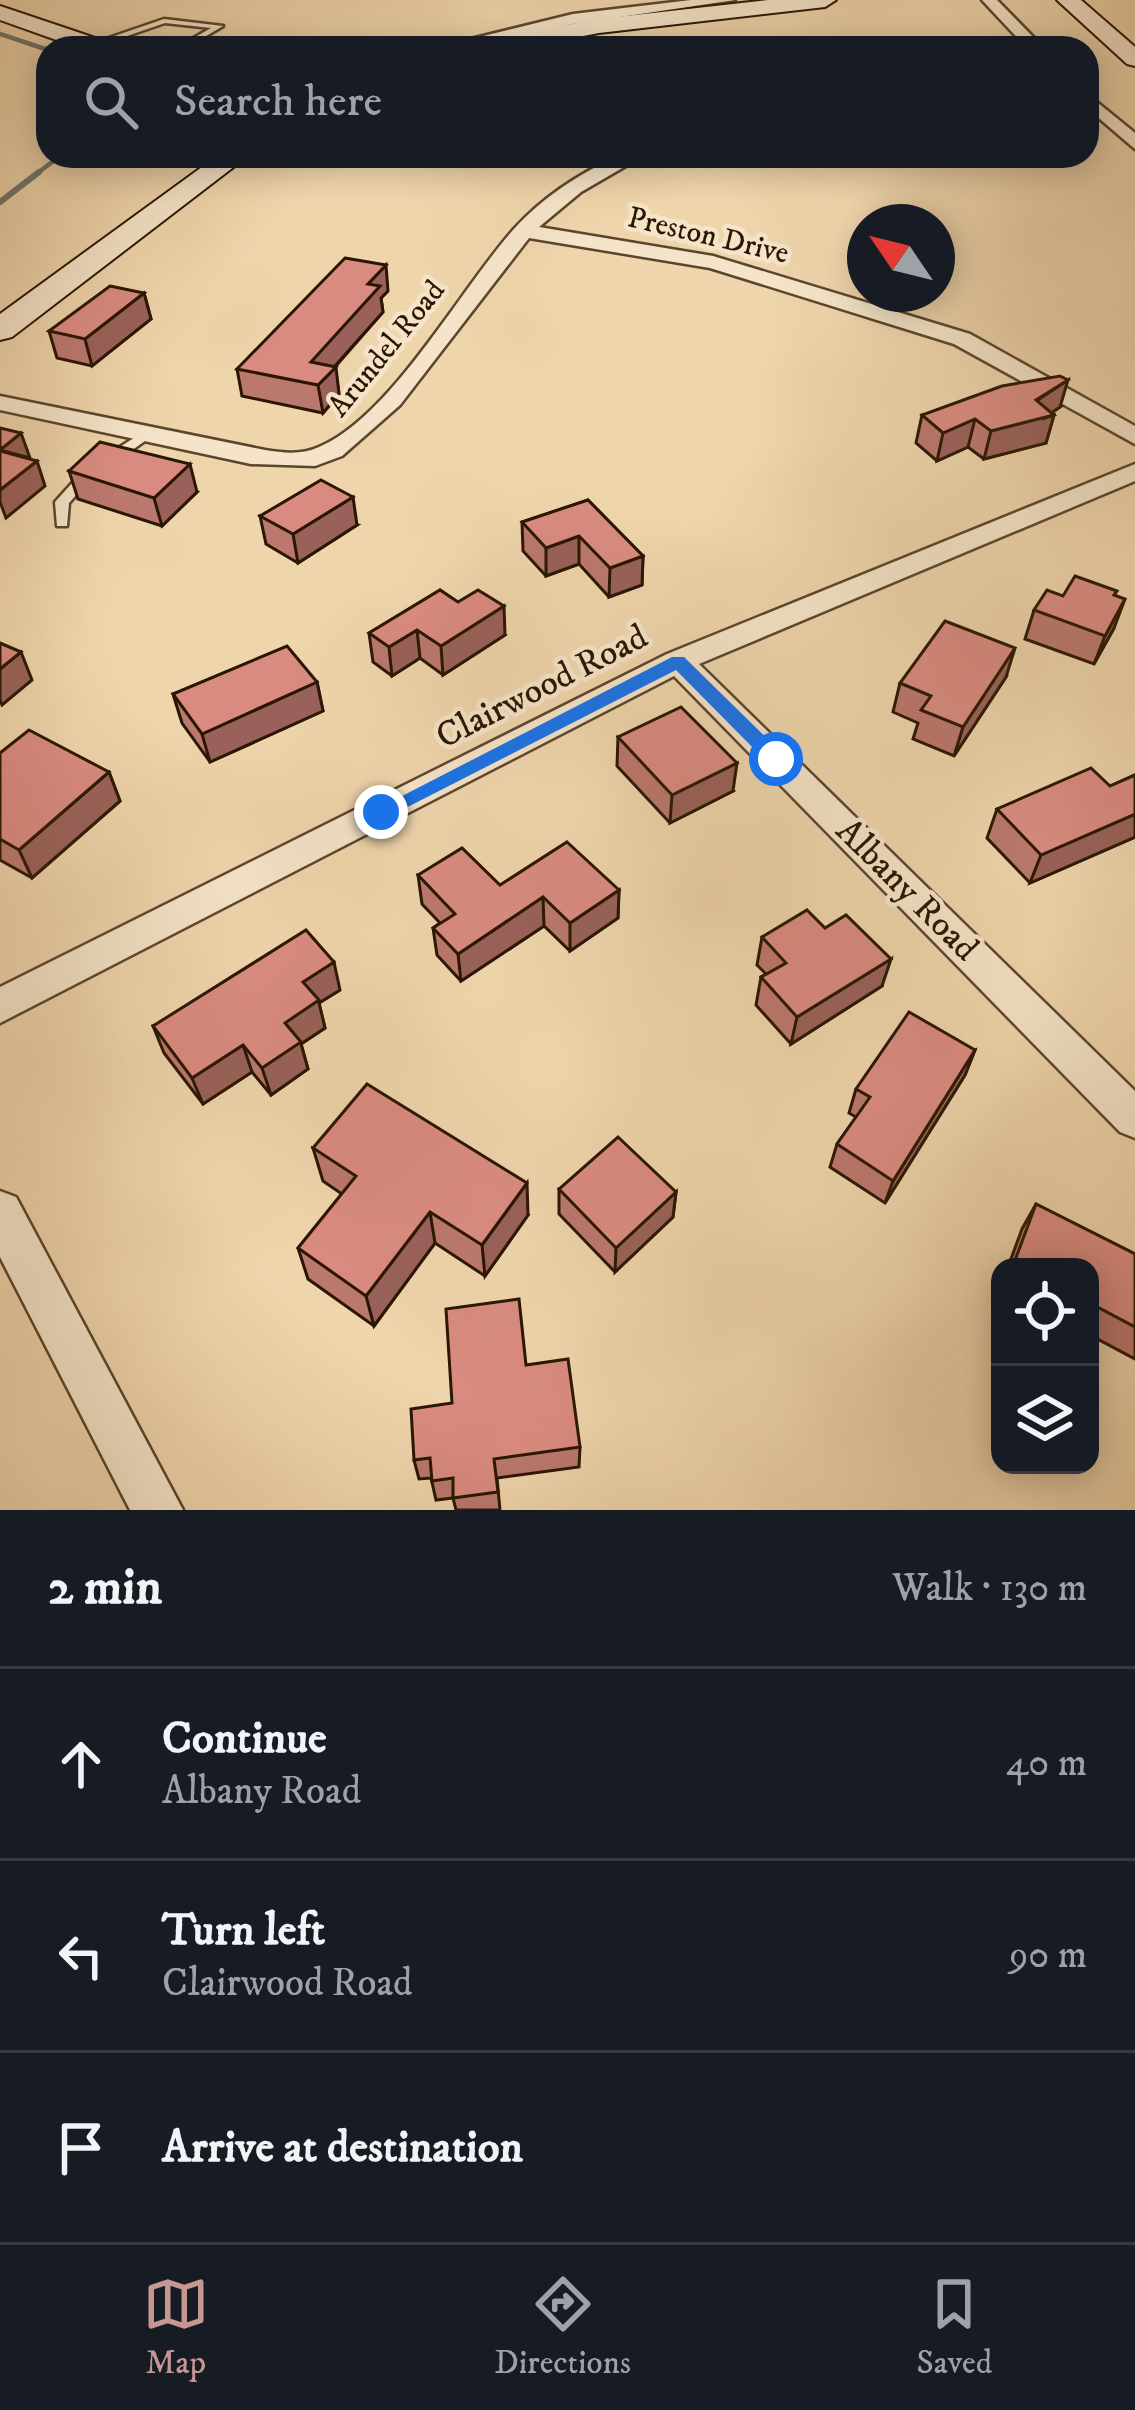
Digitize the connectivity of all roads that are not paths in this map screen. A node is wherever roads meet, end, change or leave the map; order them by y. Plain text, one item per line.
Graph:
1 (728, 0) edge
2 (825, 0) edge
3 (989, 0) edge
4 (1068, 0) edge
5 (1099, 0) edge
6 (790, 2) edge
7 (0, 13) edge
8 (1135, 32) edge
9 (68, 36) edge
10 (124, 36) edge
11 (201, 36) edge
12 (493, 36) edge
13 (546, 36) edge
14 (1024, 36) edge
15 (1135, 59) edge
16 (1099, 110) edge
17 (1135, 143) edge
18 (218, 168) edge
19 (611, 168) edge
20 (523, 231) junction
21 (0, 330) edge
22 (0, 403) edge
23 (148, 434) junction
24 (1135, 436) edge
25 (1135, 472) edge
26 (62, 523) dead end
27 (678, 662) junction
28 (0, 1006) edge
29 (1135, 1119) edge
30 (0, 1212) edge
31 (157, 1510) edge

1 - 12 street
2 - 6 main road
3 - 14 street
4 - 15 main road
5 - 8 main road
6 - 13 main road
7 - 9 main road
10 - 11 lane
16 - 17 street
18 - 21 main road
19 - 20 street, Arundel Road
20 - 23 street, Arundel Road
20 - 24 street, Preston Drive
22 - 23 street, Arundel Road
23 - 26 lane
25 - 27 street, Clairwood Road
27 - 28 street, Clairwood Road
27 - 29 street, Albany Road
30 - 31 street

